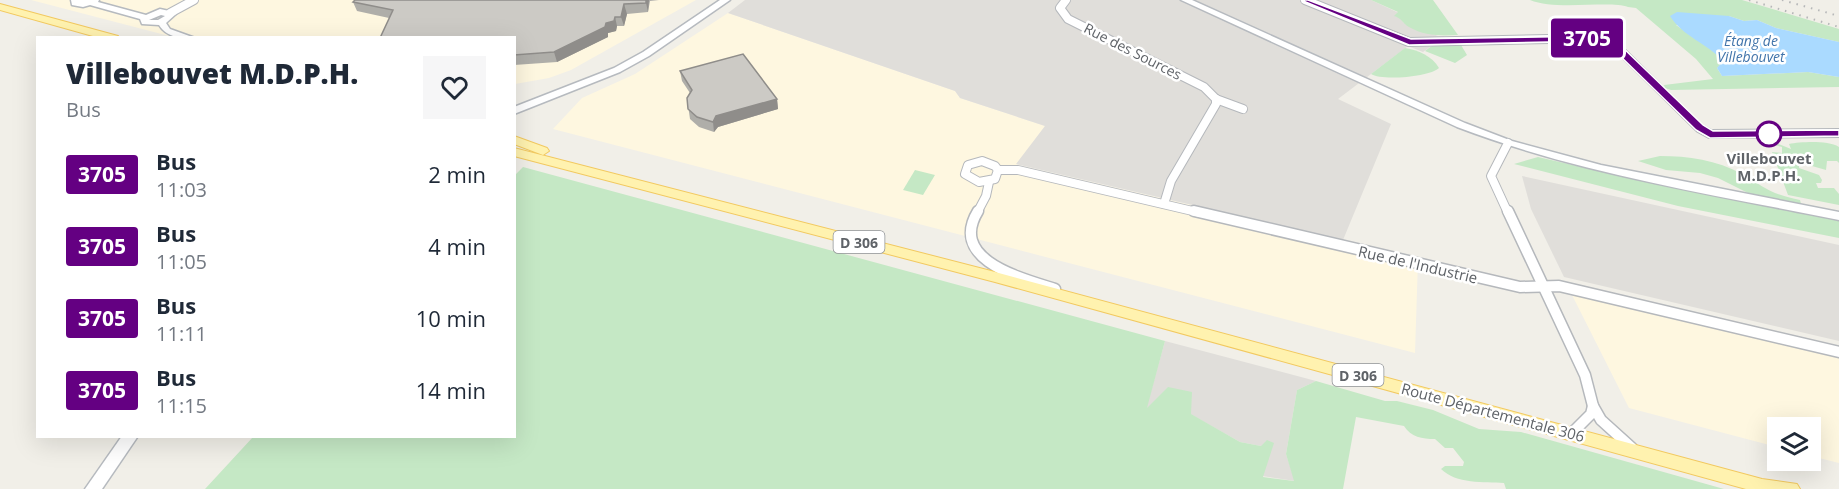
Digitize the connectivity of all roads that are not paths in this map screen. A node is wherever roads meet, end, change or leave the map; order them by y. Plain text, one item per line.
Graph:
1 (75, 0) edge
2 (103, 0) edge
3 (187, 0) edge
4 (194, 0) edge
5 (716, 0) edge
6 (726, 0) edge
7 (1066, 0) edge
8 (1185, 0) edge
9 (1305, 0) edge
10 (93, 1) edge
11 (0, 7) edge
12 (0, 12) edge
13 (701, 13) junction
14 (163, 15) junction
15 (86, 36) edge
16 (107, 36) edge
17 (184, 36) edge
18 (1216, 99) junction
19 (516, 101) edge
20 (1243, 109) dead end
21 (516, 110) edge
22 (1839, 133) edge
23 (516, 140) edge
24 (1508, 143) junction
25 (516, 153) edge
26 (998, 170) junction
27 (627, 181) junction
28 (989, 182) junction
29 (1164, 204) junction
30 (1839, 216) edge
31 (1542, 287) junction
32 (1091, 303) junction
33 (1839, 352) edge
34 (1593, 406) junction
35 (1572, 433) junction
36 (130, 438) edge
37 (1636, 452) junction
38 (1768, 487) edge
39 (93, 489) edge
40 (1791, 489) edge

1 - 10 street
2 - 14 street
3 - 14 street
4 - 14 street
5 - 13 street
6 - 13 street
7 - 18 street, Rue des Sources
8 - 24 street
9 - 22 street
10 - 14 street
11 - 16 main road
12 - 15 main road
13 - 19 street
13 - 21 street
14 - 17 street
18 - 20 street
18 - 29 street
23 - 27 main road, D 306
24 - 30 street
24 - 31 street
25 - 27 main road, D 306
26 - 28 street
26 - 28 street
26 - 29 street, Rue de l'Industrie
27 - 32 main road, D 306
28 - 32 street
29 - 31 street, Rue de l'Industrie
31 - 33 street, Rue de l'Industrie
31 - 34 street
32 - 35 main road, Route Départementale 306 / D 306
34 - 35 street
34 - 37 street
35 - 37 main road, Route Départementale 306 / D 306
36 - 39 street
37 - 38 main road, Route Départementale 306 / D 306
38 - 40 main road, D 306

